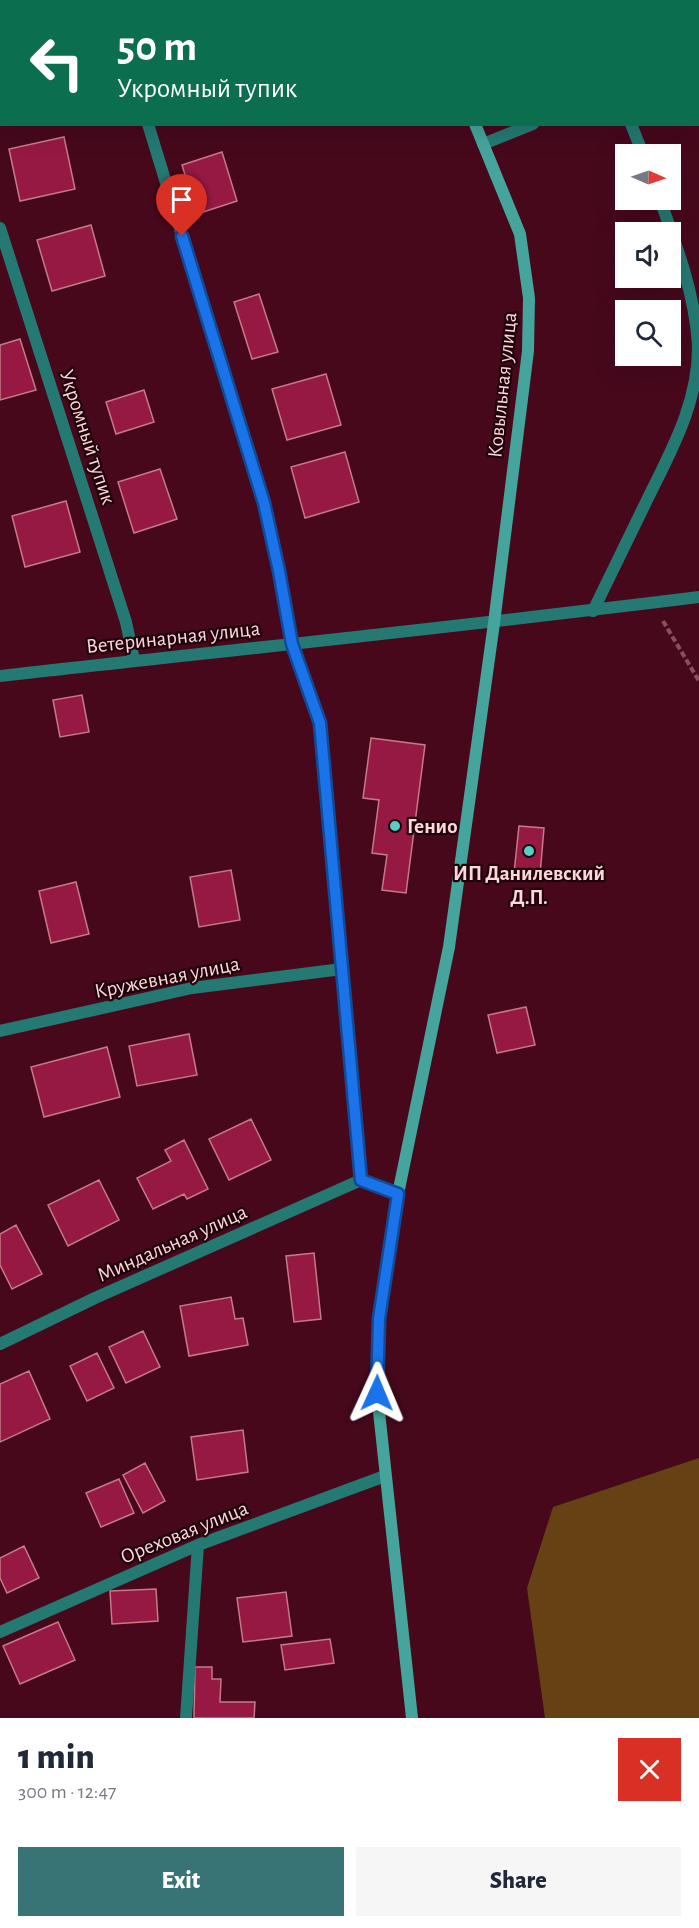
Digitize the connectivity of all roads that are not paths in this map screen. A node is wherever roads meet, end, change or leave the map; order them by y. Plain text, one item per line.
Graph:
1 (149, 126) edge
2 (476, 126) edge
3 (528, 126) edge
4 (632, 126) edge
5 (483, 144) junction
6 (639, 144) edge
7 (664, 210) edge
8 (0, 228) edge
9 (699, 597) edge
10 (593, 610) junction
11 (494, 623) junction
12 (292, 644) junction
13 (134, 660) junction
14 (0, 676) edge
15 (342, 969) junction
16 (0, 1031) edge
17 (361, 1180) junction
18 (398, 1194) junction
19 (0, 1344) edge
20 (385, 1476) junction
21 (198, 1545) junction
22 (0, 1632) edge
23 (186, 1718) edge
24 (412, 1718) edge

1 - 12 street
2 - 5 street, Ковыльная улица
3 - 5 street
4 - 6 street
5 - 11 street, Ковыльная улица
7 - 10 street
8 - 13 street, Укромный тупик
9 - 10 street, Ветеринарная улица
10 - 11 street, Ветеринарная улица
11 - 12 street, Ветеринарная улица
11 - 18 street, Ковыльная улица
12 - 13 street, Ветеринарная улица
12 - 15 street
13 - 14 street, Ветеринарная улица
15 - 16 street, Кружевная улица
15 - 17 street
17 - 18 street
17 - 19 street, Миндальная улица
18 - 20 street, Ковыльная улица
20 - 21 street, Ореховая улица
20 - 24 street, Ковыльная улица
21 - 22 street, Ореховая улица
21 - 23 street

